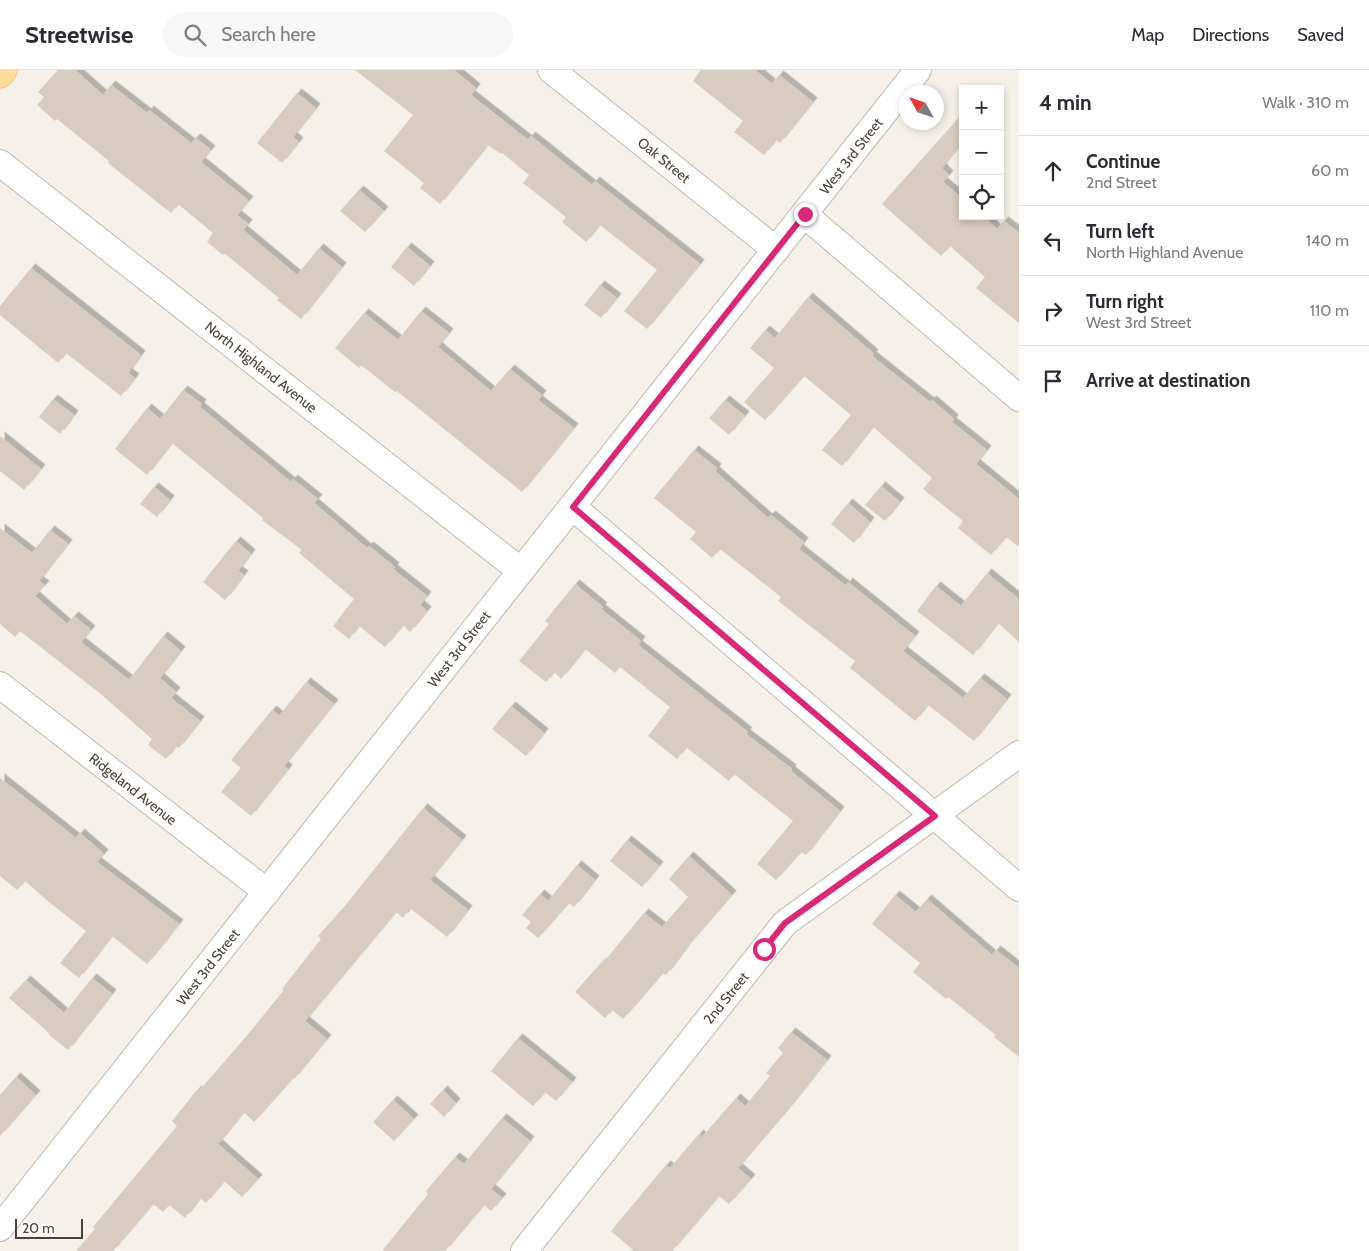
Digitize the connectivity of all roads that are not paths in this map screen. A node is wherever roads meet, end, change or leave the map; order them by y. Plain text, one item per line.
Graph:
1 (3, 70) edge
2 (551, 70) edge
3 (918, 70) edge
4 (0, 74) edge
5 (0, 163) edge
6 (805, 214) junction
7 (776, 250) junction
8 (1019, 398) edge
9 (573, 507) junction
10 (521, 572) junction
11 (0, 686) edge
12 (1019, 754) edge
13 (935, 816) junction
14 (1019, 888) edge
15 (267, 892) junction
16 (3, 1219) edge
17 (524, 1251) edge

1 - 4 main road
2 - 7 street, Oak Street
3 - 6 street, West 3rd Street
5 - 10 street, North Highland Avenue
6 - 7 street, West 3rd Street
6 - 8 street
7 - 9 street, West 3rd Street
9 - 10 street, West 3rd Street
9 - 13 street
10 - 15 street, West 3rd Street
11 - 15 street, Ridgeland Avenue
12 - 13 street, 2nd Street
13 - 14 street
13 - 17 street, 2nd Street
15 - 16 street, West 3rd Street

